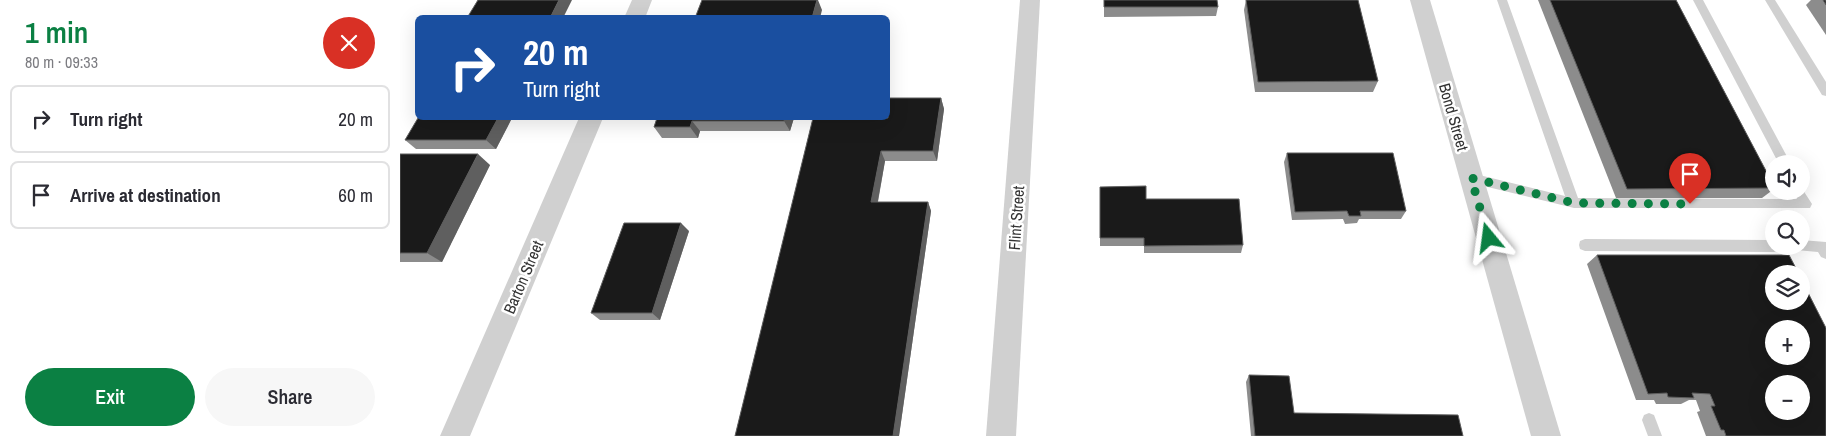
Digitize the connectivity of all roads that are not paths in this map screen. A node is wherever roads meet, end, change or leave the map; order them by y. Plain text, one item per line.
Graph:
1 (642, 0) edge
2 (1030, 0) edge
3 (1420, 0) edge
4 (1502, 0) edge
5 (1698, 0) edge
6 (1770, 0) edge
7 (635, 15) edge
8 (1826, 92) edge
9 (590, 120) edge
10 (1780, 155) edge
11 (1471, 178) junction
12 (1804, 200) edge
13 (1574, 203) junction
14 (1586, 245) dead end
15 (1765, 246) edge
16 (1810, 246) edge
17 (1826, 254) edge
18 (1649, 420) dead end
19 (455, 436) edge
20 (1001, 436) edge
21 (1546, 436) edge
22 (1655, 436) edge

1 - 7 street
2 - 20 street, Flint Street
3 - 11 street, Bond Street
4 - 13 lane
5 - 10 lane
6 - 8 lane
9 - 19 street, Barton Street
11 - 13 lane
11 - 21 street, Bond Street
12 - 13 lane
14 - 15 lane
16 - 17 lane
18 - 22 lane

